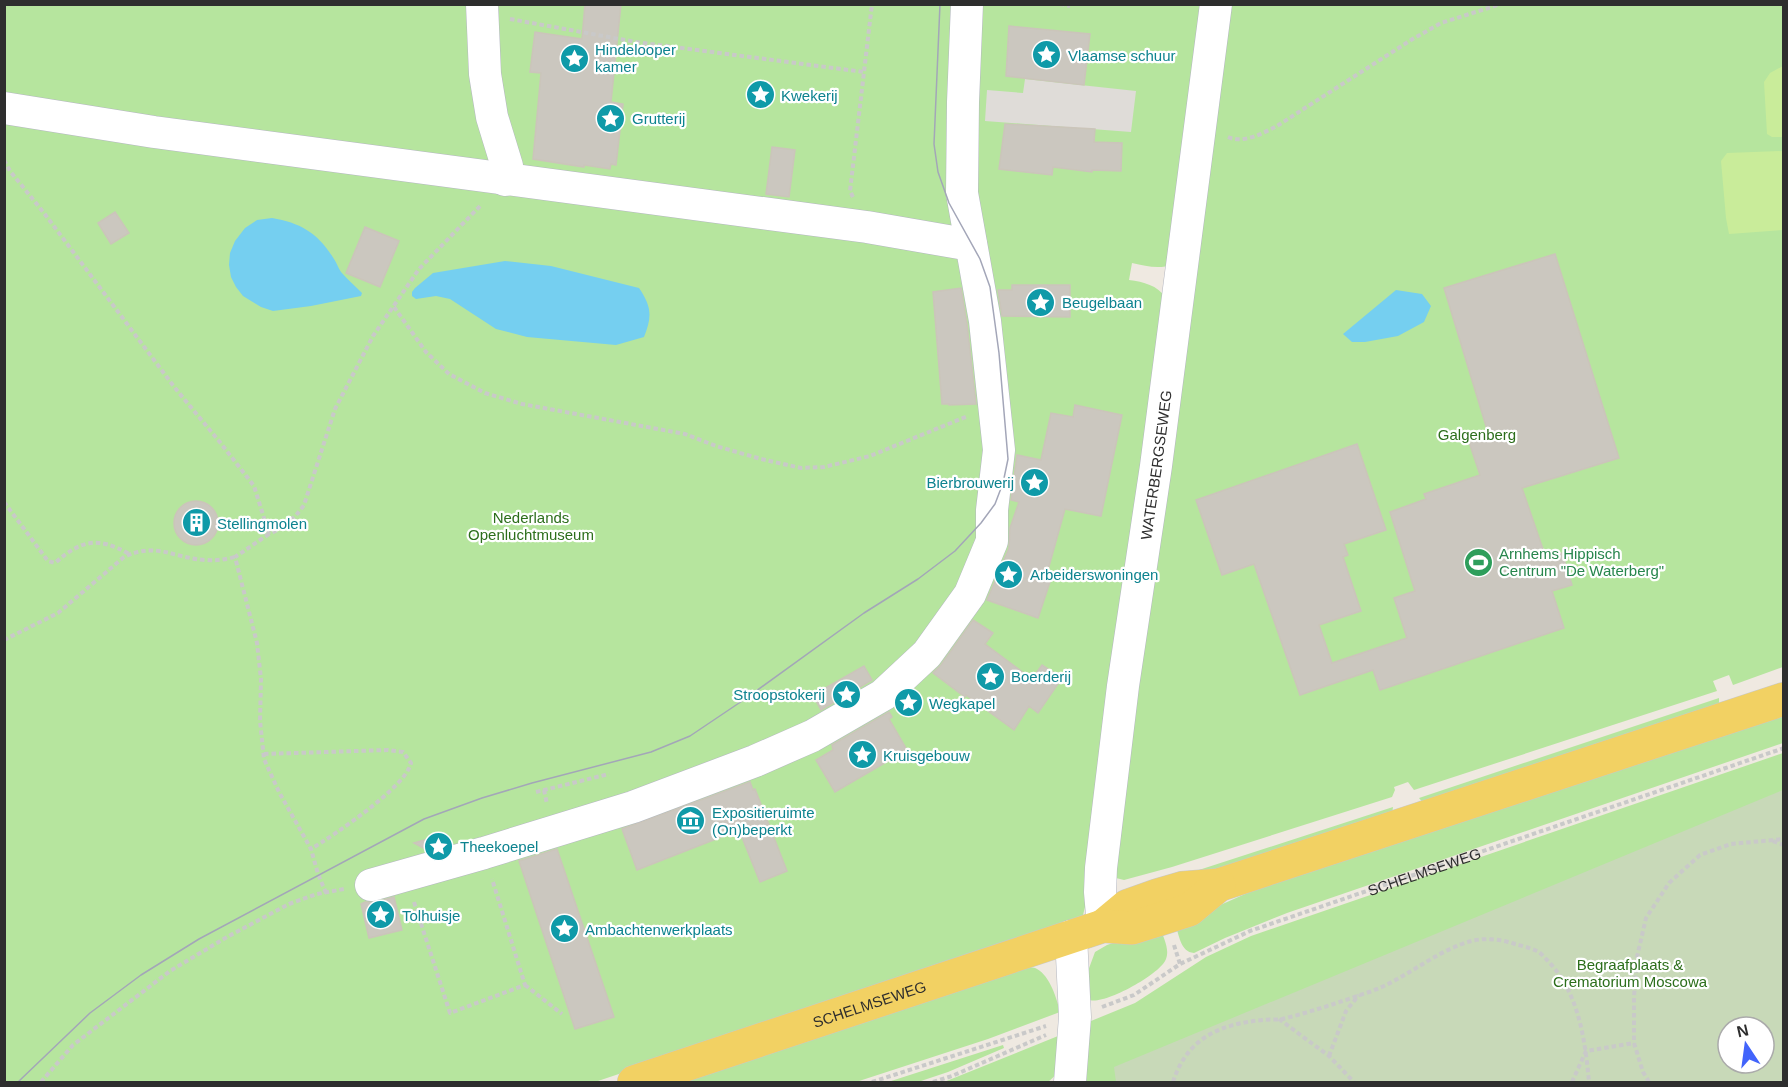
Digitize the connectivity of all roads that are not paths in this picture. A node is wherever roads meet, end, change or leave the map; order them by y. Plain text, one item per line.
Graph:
1 (967, 4) edge
2 (1216, 4) edge
3 (482, 9) edge
4 (4, 108) edge
5 (505, 180) junction
6 (971, 245) junction
7 (1784, 699) edge
8 (370, 885) road end
9 (1103, 926) junction
10 (1071, 936) junction
11 (634, 1083) edge
12 (1070, 1083) edge

1 - 6 street
2 - 9 street, WATERBERGSEWEG
3 - 5 street
4 - 5 street
5 - 6 street
6 - 8 street
7 - 9 main road, SCHELMSEWEG
9 - 10 main road, SCHELMSEWEG
10 - 11 main road, SCHELMSEWEG
10 - 12 street

